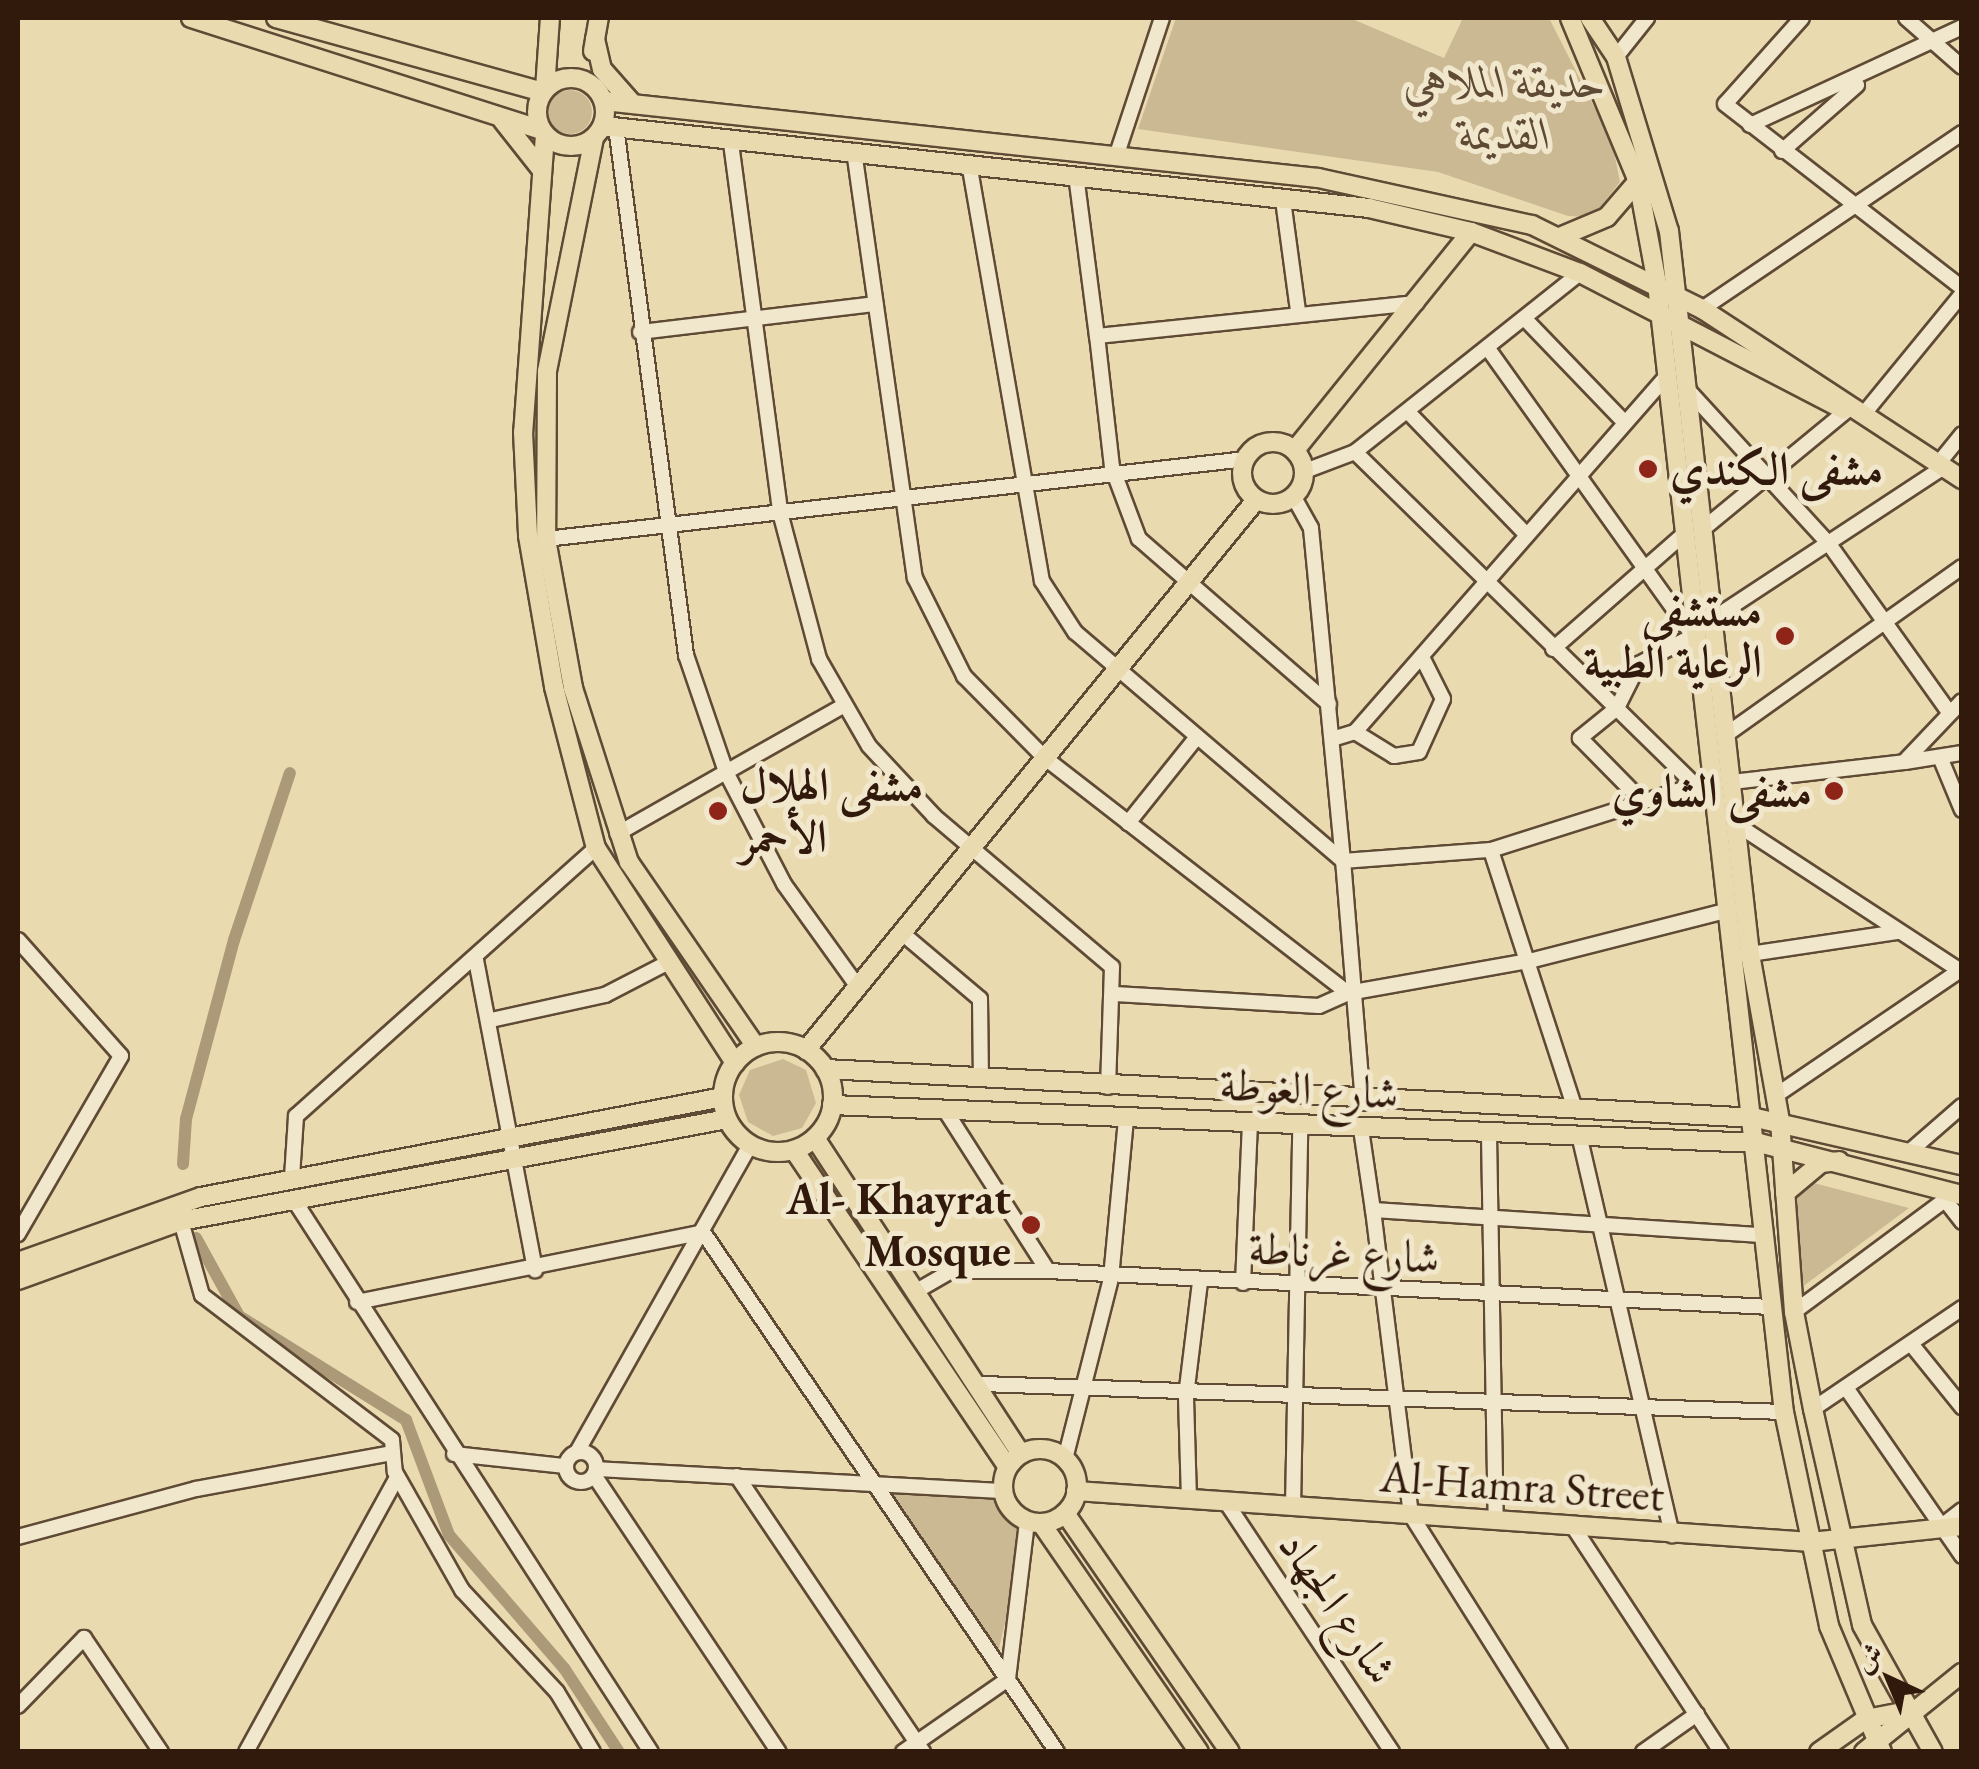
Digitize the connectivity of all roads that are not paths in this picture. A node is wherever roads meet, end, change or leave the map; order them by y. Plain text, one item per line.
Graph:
1 (192, 18) edge
2 (276, 18) edge
3 (550, 18) edge
4 (600, 18) edge
5 (1162, 18) edge
6 (1570, 18) edge
7 (1590, 18) edge
8 (1647, 18) edge
9 (1802, 18) edge
10 (1906, 18) edge
11 (1951, 18) edge
12 (1962, 25) edge
13 (595, 39) junction
14 (1933, 42) junction
15 (1616, 57) junction
16 (1962, 66) edge
17 (1866, 77) junction
18 (587, 81) junction
19 (544, 90) junction
20 (604, 101) junction
21 (632, 104) junction
22 (499, 118) junction
23 (1750, 125) junction
24 (604, 130) junction
25 (543, 132) junction
26 (1962, 134) edge
27 (731, 143) junction
28 (854, 151) junction
29 (1782, 151) junction
30 (1116, 157) junction
31 (968, 163) junction
32 (541, 169) junction
33 (1076, 175) junction
34 (1638, 181) junction
35 (1283, 200) junction
36 (1863, 208) junction
37 (1471, 232) junction
38 (1562, 236) junction
39 (1580, 272) junction
40 (1658, 284) junction
41 (1962, 291) edge
42 (1679, 296) junction
43 (1416, 303) junction
44 (876, 304) junction
45 (1702, 309) junction
46 (1298, 311) junction
47 (1662, 313) junction
48 (755, 318) junction
49 (1526, 320) junction
50 (1681, 322) junction
51 (640, 332) junction
52 (1097, 336) junction
53 (1488, 350) junction
54 (1668, 375) junction
55 (1687, 388) junction
56 (1867, 410) junction
57 (1846, 411) junction
58 (1408, 412) junction
59 (1624, 422) junction
60 (1962, 434) edge
61 (1295, 450) junction
62 (1355, 452) junction
63 (1246, 459) junction
64 (1941, 464) junction
65 (1112, 467) junction
66 (1305, 471) junction
67 (1768, 473) junction
68 (1577, 475) junction
69 (1962, 478) edge
70 (1018, 479) junction
71 (1962, 492) edge
72 (1294, 497) junction
73 (899, 498) junction
74 (1256, 500) junction
75 (781, 516) junction
76 (670, 526) junction
77 (1703, 529) junction
78 (1525, 533) junction
79 (1684, 534) junction
80 (546, 539) junction
81 (1829, 544) junction
82 (1962, 567) edge
83 (1642, 568) junction
84 (1186, 585) junction
85 (1487, 588) junction
86 (1717, 616) junction
87 (1880, 622) junction
88 (1693, 636) junction
89 (1553, 650) junction
90 (1422, 657) junction
91 (1117, 670) junction
92 (1329, 704) junction
93 (843, 706) junction
94 (1956, 706) edge
95 (1617, 708) junction
96 (1355, 732) junction
97 (1726, 734) junction
98 (1197, 737) junction
99 (1332, 739) junction
100 (1962, 754) edge
101 (1940, 757) junction
102 (1044, 758) junction
103 (1904, 762) junction
104 (726, 772) junction
105 (1701, 782) junction
106 (1732, 782) junction
107 (1640, 799) junction
108 (1962, 810) edge
109 (1128, 823) junction
110 (1736, 824) junction
111 (617, 834) junction
112 (596, 848) junction
113 (971, 849) junction
114 (1491, 850) junction
115 (1343, 860) junction
116 (1725, 911) junction
117 (1898, 932) junction
118 (902, 933) junction
119 (18, 940) edge
120 (1750, 954) junction
121 (476, 960) junction
122 (1533, 960) junction
123 (668, 963) junction
124 (1961, 971) edge
125 (858, 986) junction
126 (1348, 993) junction
127 (1114, 994) junction
128 (492, 1020) junction
129 (756, 1047) junction
130 (806, 1050) junction
131 (736, 1063) junction
132 (825, 1070) junction
133 (981, 1079) junction
134 (1108, 1087) junction
135 (1776, 1096) junction
136 (723, 1098) junction
137 (1363, 1102) junction
138 (832, 1105) junction
139 (1962, 1106) edge
140 (1574, 1109) junction
141 (945, 1110) junction
142 (1126, 1118) junction
143 (1756, 1118) junction
144 (727, 1119) junction
145 (1780, 1121) junction
146 (1250, 1124) junction
147 (1300, 1126) junction
148 (1361, 1129) junction
149 (1490, 1135) junction
150 (511, 1137) junction
151 (814, 1138) junction
152 (1580, 1139) junction
153 (1759, 1144) junction
154 (750, 1145) junction
155 (1782, 1145) junction
156 (794, 1150) junction
157 (1909, 1152) junction
158 (515, 1157) junction
159 (1847, 1160) junction
160 (1962, 1166) edge
161 (292, 1177) junction
162 (1785, 1192) junction
163 (1954, 1196) edge
164 (294, 1200) junction
165 (1373, 1210) junction
166 (1490, 1218) junction
167 (181, 1221) junction
168 (1962, 1222) edge
169 (1601, 1227) junction
170 (703, 1232) junction
171 (18, 1234) edge
172 (1762, 1236) junction
173 (18, 1262) edge
174 (535, 1270) junction
175 (1048, 1271) junction
176 (1111, 1278) junction
177 (18, 1280) edge
178 (1200, 1282) junction
179 (1243, 1283) junction
180 (1291, 1286) junction
181 (920, 1289) junction
182 (1383, 1290) junction
183 (1492, 1294) junction
184 (1612, 1300) junction
185 (357, 1302) junction
186 (1770, 1307) junction
187 (1962, 1308) edge
188 (1794, 1312) junction
189 (1912, 1345) junction
190 (982, 1384) junction
191 (1849, 1392) junction
192 (1087, 1393) junction
193 (1186, 1396) junction
194 (1292, 1400) junction
195 (1397, 1403) junction
196 (1962, 1406) edge
197 (1494, 1407) junction
198 (1813, 1409) junction
199 (1644, 1412) junction
200 (1784, 1412) junction
201 (597, 1430) junction
202 (577, 1452) junction
203 (393, 1453) junction
204 (454, 1454) junction
205 (1066, 1460) junction
206 (1015, 1461) junction
207 (565, 1466) junction
208 (592, 1472) junction
209 (737, 1476) junction
210 (397, 1477) junction
211 (875, 1484) junction
212 (1076, 1490) junction
213 (1003, 1491) junction
214 (1189, 1499) junction
215 (1226, 1502) junction
216 (1293, 1506) junction
217 (1962, 1510) edge
218 (1065, 1513) junction
219 (1411, 1516) junction
220 (1034, 1522) junction
221 (1496, 1522) junction
222 (1962, 1526) edge
223 (1574, 1528) junction
224 (1940, 1528) junction
225 (1672, 1535) junction
226 (18, 1536) edge
227 (1839, 1539) junction
228 (1811, 1542) junction
229 (1962, 1556) edge
230 (1962, 1674) edge
231 (1008, 1678) junction
232 (18, 1706) edge
233 (1908, 1711) junction
234 (1697, 1714) junction
235 (1866, 1719) junction
236 (914, 1749) edge
237 (1874, 1749) edge
238 (161, 1752) edge
239 (246, 1752) edge
240 (593, 1752) edge
241 (651, 1752) edge
242 (780, 1752) edge
243 (1058, 1752) edge
244 (1199, 1752) edge
245 (1230, 1752) edge
246 (1392, 1752) edge
247 (1560, 1752) edge
248 (1643, 1752) edge
249 (1721, 1752) edge
250 (1819, 1752) edge
251 (1933, 1752) edge

1 - 22 main road
2 - 19 main road
3 - 19 main road
4 - 13 main road
5 - 30 street
6 - 34 main road
7 - 15 main road
8 - 15 street
9 - 23 street
10 - 14 street
11 - 12 street
12 - 14 street
13 - 18 main road
13 - 21 main road
14 - 16 street
14 - 17 street
15 - 42 main road
17 - 23 street
17 - 29 street
18 - 19 main road
18 - 20 main road
19 - 25 main road
20 - 21 main road
20 - 24 main road
21 - 30 main road
22 - 25 main road
22 - 32 main road
23 - 29 street
24 - 25 main road
24 - 27 main road
24 - 51 street
24 - 80 main road
25 - 32 main road
26 - 36 street
27 - 28 main road
27 - 48 street
28 - 31 main road
28 - 44 street
29 - 36 street
30 - 38 main road
31 - 33 main road
31 - 70 street
32 - 112 main road
33 - 35 main road
33 - 52 street
34 - 38 main road
34 - 40 main road
35 - 37 main road
35 - 46 street
36 - 41 street
36 - 45 street
37 - 39 main road
37 - 43 main road
38 - 40 main road
39 - 47 main road
39 - 49 street
40 - 42 main road
40 - 47 main road
41 - 56 street
42 - 45 main road
42 - 50 main road
43 - 46 street
43 - 61 main road
44 - 48 street
44 - 73 street
45 - 56 main road
46 - 52 street
47 - 50 main road
47 - 54 main road
48 - 51 street
48 - 75 street
49 - 53 street
49 - 59 street
50 - 55 main road
50 - 57 main road
51 - 76 street
52 - 65 street
53 - 58 street
53 - 68 street
54 - 59 street
54 - 79 main road
55 - 67 street
55 - 77 main road
56 - 64 main road
57 - 64 main road
57 - 67 street
58 - 62 street
58 - 78 street
59 - 68 street
60 - 64 street
61 - 63 main road
61 - 66 main road
62 - 66 street
62 - 85 street
63 - 65 street
63 - 74 main road
64 - 69 main road
64 - 71 main road
64 - 81 street
65 - 70 street
65 - 84 street
66 - 72 main road
67 - 77 street
67 - 81 street
68 - 78 street
68 - 83 street
70 - 73 street
70 - 91 street
72 - 74 main road
72 - 92 street
73 - 75 street
73 - 102 street
74 - 84 main road
75 - 76 street
75 - 93 street
76 - 80 street
76 - 104 street
77 - 86 main road
78 - 85 street
79 - 83 street
79 - 88 main road
80 - 111 main road
81 - 86 street
81 - 87 street
82 - 87 street
83 - 88 street
83 - 89 street
84 - 91 main road
84 - 92 street
85 - 89 street
85 - 90 street
86 - 97 main road
87 - 94 street
87 - 97 street
88 - 95 street
88 - 105 main road
89 - 95 street
90 - 96 street
90 - 96 street
91 - 98 street
91 - 102 main road
92 - 99 street
93 - 104 street
93 - 113 street
94 - 103 street
95 - 105 street
95 - 107 street
96 - 99 street
97 - 106 main road
98 - 109 street
98 - 115 street
99 - 115 street
100 - 101 street
101 - 103 street
101 - 108 street
102 - 109 street
102 - 113 main road
103 - 106 street
104 - 111 street
104 - 125 street
105 - 107 street
105 - 116 main road
106 - 110 main road
107 - 114 street
109 - 126 street
110 - 117 street
110 - 120 main road
111 - 129 main road
112 - 121 street
112 - 123 main road
113 - 118 main road
113 - 127 street
114 - 115 street
114 - 122 street
115 - 126 street
116 - 122 street
116 - 143 main road
117 - 120 street
117 - 124 street
118 - 125 main road
118 - 133 street
119 - 171 street
120 - 135 main road
121 - 128 street
121 - 161 street
122 - 126 street
122 - 140 street
123 - 128 street
123 - 131 main road
124 - 135 street
125 - 130 main road
126 - 127 street
126 - 137 street
127 - 134 street
128 - 150 street
129 - 130 main road
129 - 131 main road
130 - 132 main road
131 - 136 main road
132 - 133 main road
132 - 138 main road
133 - 134 main road
134 - 137 main road
135 - 145 main road
136 - 144 main road
136 - 150 main road
137 - 140 main road
138 - 141 main road, شارع الغوطة
138 - 151 main road
139 - 157 street
140 - 143 main road
141 - 142 main road, شارع الغوطة
141 - 175 street
142 - 146 main road, شارع الغوطة
142 - 176 street
143 - 145 main road
143 - 153 main road
144 - 154 main road
144 - 158 main road
145 - 155 main road
145 - 157 main road
146 - 147 main road, شارع الغوطة
146 - 179 street
147 - 148 main road, شارع الغوطة
147 - 180 street
148 - 149 main road, شارع الغوطة
148 - 165 street
149 - 152 main road, شارع الغوطة
149 - 166 street
150 - 158 street
150 - 161 main road
151 - 156 main road
151 - 181 main road
152 - 153 main road, شارع الغوطة
152 - 169 street
153 - 155 main road, شارع الغوطة
153 - 172 main road
154 - 156 main road
154 - 170 street
155 - 159 main road, شارع الغوطة
155 - 162 main road
156 - 206 main road
157 - 160 main road
158 - 164 main road
158 - 174 street
159 - 162 main road
159 - 163 main road, شارع الغوطة
161 - 173 main road
162 - 188 main road
163 - 168 street
163 - 188 street
164 - 167 main road
164 - 185 street
165 - 166 street
165 - 182 street
166 - 169 street
166 - 183 street
167 - 177 main road
167 - 203 street
169 - 172 street
169 - 184 street
170 - 174 street
170 - 201 street
170 - 211 street
172 - 186 main road
174 - 185 street
175 - 176 street, شارع غرناطة
175 - 181 street, شارع غرناطة
176 - 178 street, شارع غرناطة
176 - 192 street
178 - 179 street, شارع غرناطة
178 - 193 street
179 - 180 street, شارع غرناطة
180 - 182 street, شارع غرناطة
180 - 194 street
181 - 190 main road
182 - 183 street, شارع غرناطة
182 - 195 street
183 - 184 street, شارع غرناطة
183 - 197 street
184 - 186 street, شارع غرناطة
184 - 199 street
185 - 204 street
186 - 200 main road
187 - 189 street
188 - 198 main road
189 - 191 street
189 - 196 street
190 - 192 street
190 - 206 main road
191 - 198 street
191 - 224 street
192 - 193 street
192 - 205 street
193 - 194 street
193 - 214 street
194 - 195 street
194 - 216 street
195 - 197 street
195 - 219 street
197 - 199 street
197 - 221 street
198 - 227 main road
199 - 200 street
199 - 225 street
200 - 228 main road
201 - 202 street
201 - 208 street
202 - 207 street
202 - 208 street
203 - 210 street
203 - 226 street
204 - 207 street
204 - 241 street
205 - 206 main road
205 - 212 main road
206 - 213 main road
207 - 208 street
208 - 209 street
208 - 242 street
209 - 211 street
209 - 236 street
210 - 239 street
210 - 240 street
211 - 213 street
211 - 231 street
212 - 214 main road, Al-Hamra Street
212 - 218 main road
213 - 220 main road
214 - 215 main road, Al-Hamra Street
215 - 216 main road, Al-Hamra Street
215 - 246 street, شارع الجهاد
216 - 219 main road, Al-Hamra Street
217 - 224 street
218 - 220 main road
218 - 245 main road
219 - 221 main road, Al-Hamra Street
219 - 247 street
220 - 231 street
220 - 244 main road
221 - 223 main road, Al-Hamra Street
222 - 224 main road, Al-Hamra Street
223 - 225 main road, Al-Hamra Street
223 - 234 street
224 - 227 main road, Al-Hamra Street
224 - 229 street
225 - 228 main road, Al-Hamra Street
227 - 228 main road, Al-Hamra Street
227 - 233 main road
228 - 235 main road
230 - 233 main road
231 - 236 street
231 - 243 street
232 - 238 street
233 - 235 main road
233 - 237 main road
233 - 251 main road
234 - 248 street
234 - 249 street
235 - 237 main road
235 - 250 main road

